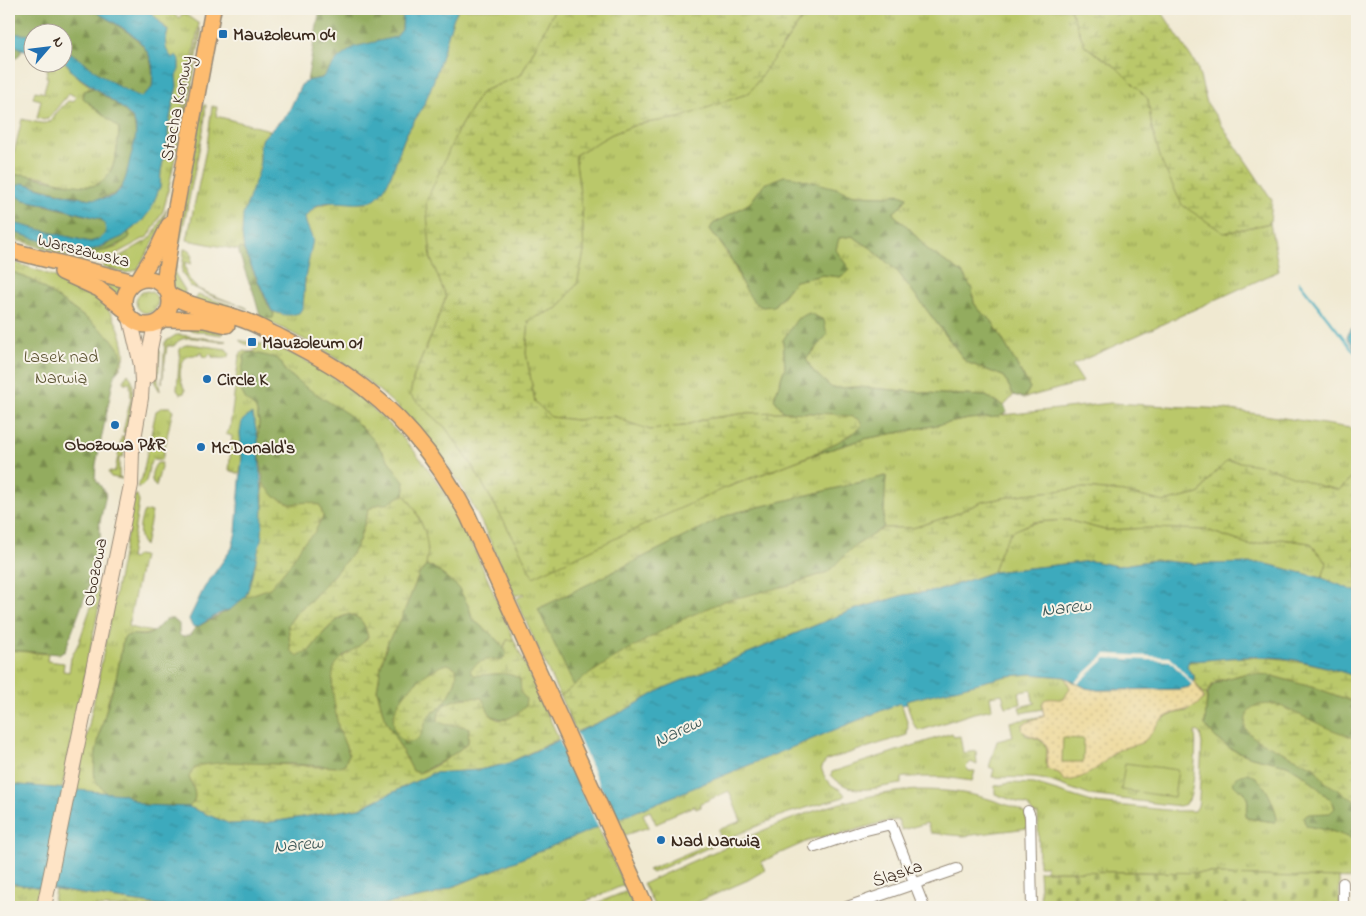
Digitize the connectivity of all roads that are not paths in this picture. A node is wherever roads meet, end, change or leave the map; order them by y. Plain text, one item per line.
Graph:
1 (213, 9) edge
2 (175, 213) junction
3 (9, 250) edge
4 (24, 255) junction
5 (136, 281) junction
6 (168, 292) junction
7 (128, 314) junction
8 (160, 321) junction
9 (274, 334) junction
10 (130, 485) junction
11 (1028, 811) dead end
12 (816, 847) dead end
13 (957, 869) dead end
14 (1343, 883) dead end
15 (915, 885) junction
16 (645, 904) edge
17 (44, 907) edge
18 (847, 907) edge
19 (924, 907) edge
20 (1032, 907) edge
21 (1343, 907) edge

1 - 2 main road, Stacha Konwy
2 - 5 main road, Stacha Konwy
2 - 6 main road, Stacha Konwy
3 - 4 main road, Warszawska
4 - 5 main road, Warszawska
4 - 7 main road, Warszawska
5 - 6 main road
5 - 7 main road
6 - 8 main road
6 - 9 main road
7 - 8 main road
7 - 10 street, Obozowa
8 - 9 main road
8 - 10 street, Obozowa
9 - 16 main road
10 - 17 street, Obozowa
11 - 20 street
12 - 15 street
13 - 15 street, Śląska
14 - 21 street
15 - 18 street, Śląska
15 - 19 street

